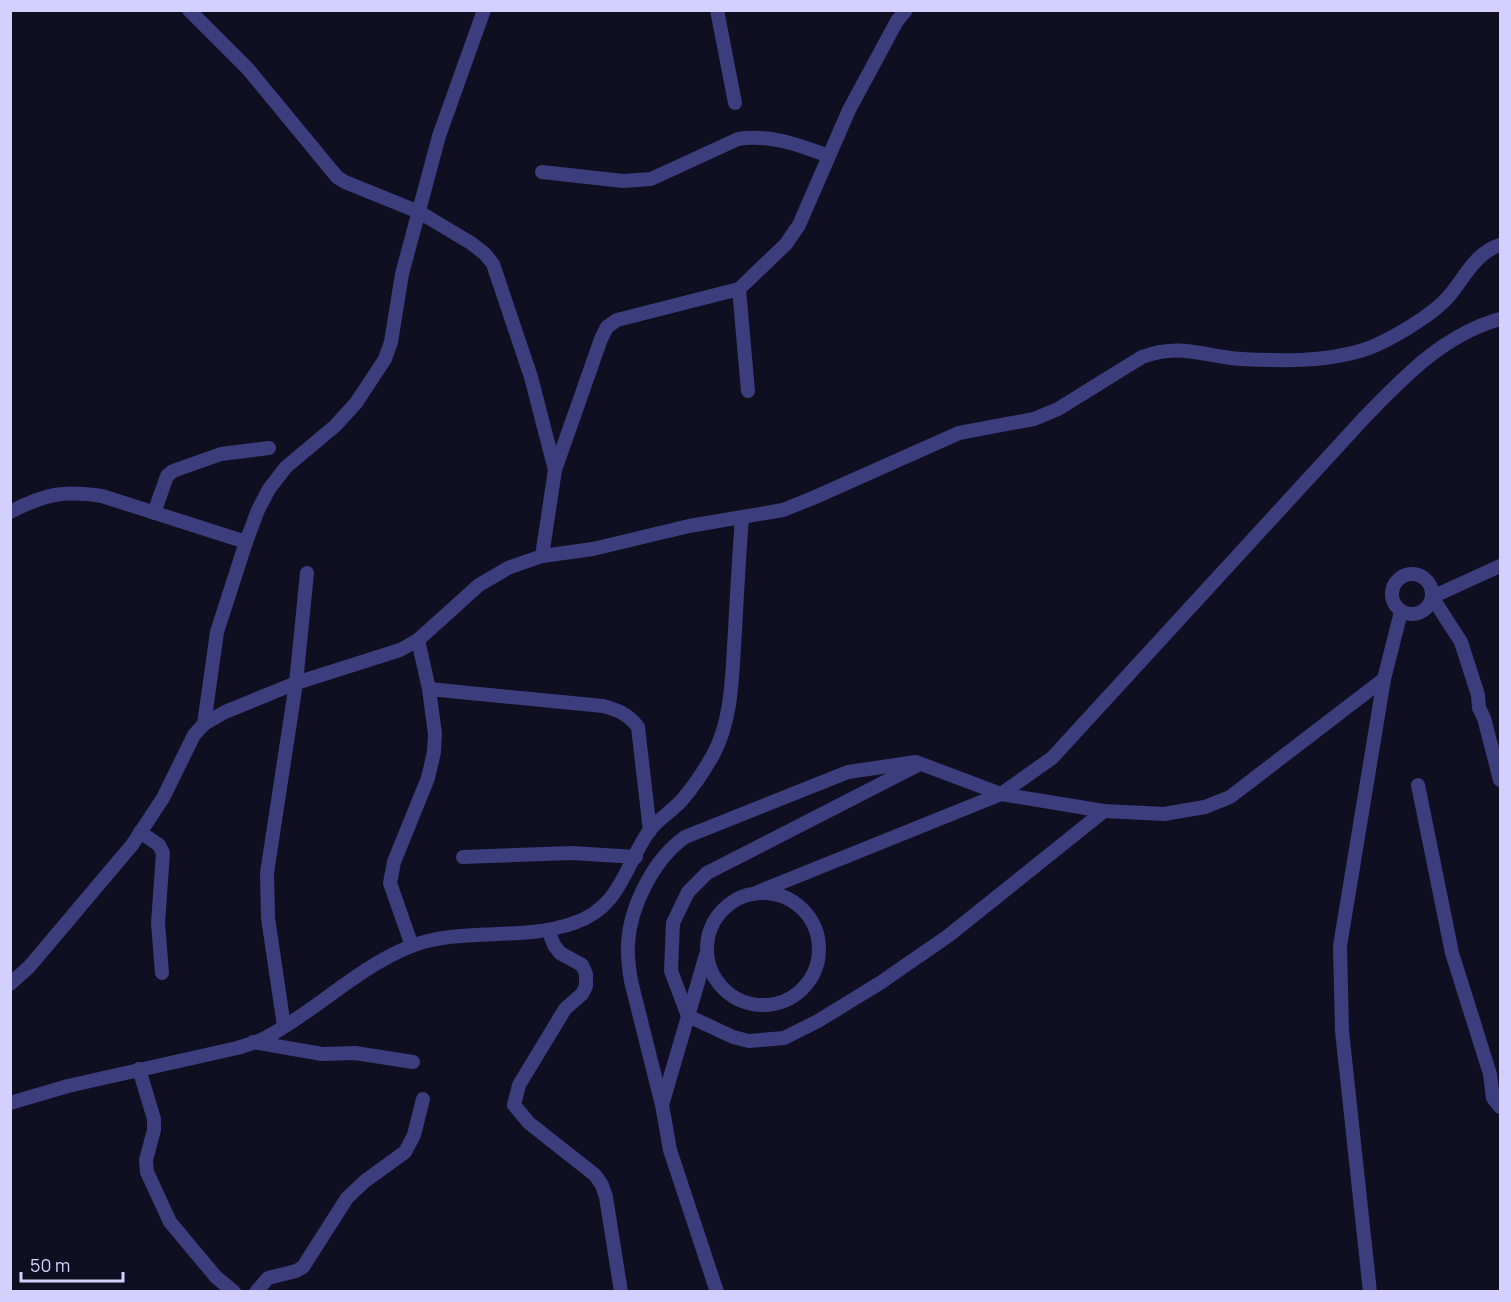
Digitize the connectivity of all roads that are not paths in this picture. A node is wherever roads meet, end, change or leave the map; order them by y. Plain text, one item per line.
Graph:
1 (189, 10) edge
2 (484, 10) edge
3 (717, 10) edge
4 (906, 10) edge
5 (735, 102) dead end
6 (829, 156) junction
7 (542, 172) dead end
8 (419, 212) junction
9 (1500, 245) edge
10 (738, 288) junction
11 (1500, 319) edge
12 (748, 391) dead end
13 (269, 448) dead end
14 (555, 470) junction
15 (10, 512) edge
16 (154, 513) junction
17 (742, 518) junction
18 (246, 542) junction
19 (542, 556) junction
20 (1500, 566) edge
21 (307, 573) dead end
22 (1432, 597) junction
23 (1401, 612) junction
24 (418, 640) junction
25 (1384, 679) junction
26 (296, 683) junction
27 (429, 689) junction
28 (204, 724) junction
29 (921, 763) junction
30 (1500, 780) edge
31 (1418, 785) dead end
32 (1001, 794) junction
33 (1104, 811) junction
34 (650, 831) junction
35 (140, 832) junction
36 (463, 857) dead end
37 (636, 857) junction
38 (758, 892) junction
39 (548, 930) junction
40 (412, 946) junction
41 (706, 954) junction
42 (162, 973) dead end
43 (10, 984) edge
44 (688, 1016) junction
45 (284, 1026) junction
46 (253, 1042) junction
47 (413, 1062) dead end
48 (139, 1069) junction
49 (423, 1099) dead end
50 (10, 1103) edge
51 (662, 1105) junction
52 (1500, 1107) edge
53 (234, 1292) edge
54 (256, 1292) edge
55 (621, 1292) edge
56 (717, 1292) edge
57 (1370, 1292) edge

1 - 8 street
2 - 8 street
3 - 5 street
4 - 6 street
6 - 7 street
6 - 10 street
8 - 14 street
8 - 18 street
9 - 17 street
10 - 12 street
10 - 14 street
11 - 32 street
13 - 16 street
14 - 19 street
15 - 16 street
16 - 18 street
17 - 19 street
17 - 34 street
18 - 28 street
19 - 24 street
20 - 22 street
21 - 26 street
22 - 23 street
22 - 23 street
22 - 30 street
23 - 25 street
24 - 26 street
24 - 27 street
25 - 33 street
25 - 57 street
26 - 28 street
26 - 45 street
27 - 34 street
27 - 40 street
28 - 35 street
29 - 32 street
29 - 44 street
29 - 51 street
31 - 52 street
32 - 33 street
32 - 38 street
33 - 44 street
34 - 37 street
35 - 42 street
35 - 43 street
36 - 37 street
37 - 39 street
38 - 41 street
38 - 41 street
39 - 40 street
39 - 55 street
40 - 45 street
41 - 44 street
44 - 51 street
45 - 46 street
46 - 47 street
46 - 48 street
48 - 50 street
48 - 53 street
49 - 54 street
51 - 56 street

